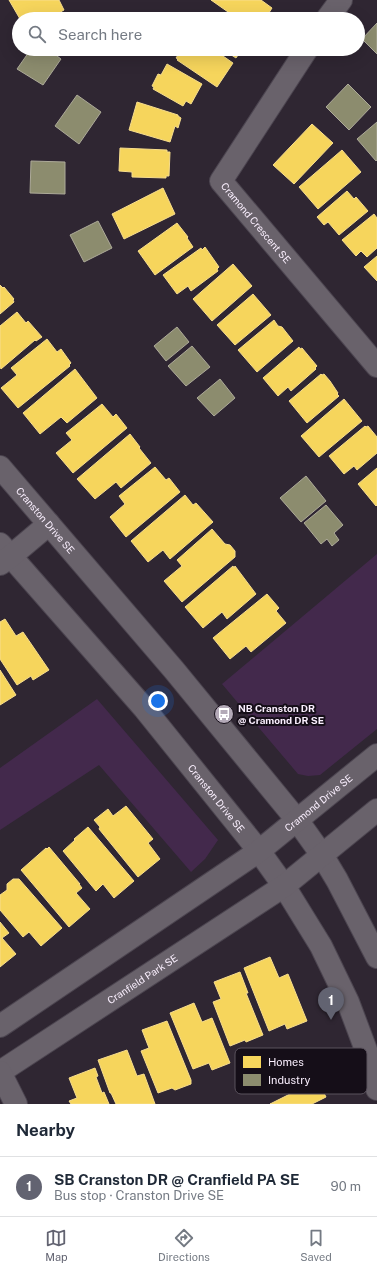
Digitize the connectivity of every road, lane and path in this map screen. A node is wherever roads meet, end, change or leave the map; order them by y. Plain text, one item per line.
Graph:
1 (341, 0) edge
2 (333, 12) edge
3 (302, 56) edge
4 (377, 366) edge
5 (0, 467) edge
6 (49, 524) junction
7 (4, 555) edge
8 (377, 755) edge
9 (377, 810) edge
10 (297, 820) junction
11 (259, 850) junction
12 (322, 855) junction
13 (284, 886) junction
14 (377, 957) edge
15 (0, 1026) edge
16 (366, 1048) edge
17 (367, 1050) edge
18 (0, 1072) edge
19 (377, 1089) edge
20 (16, 1104) edge

1 - 2 street
3 - 4 street, Cramond Crescent SE
5 - 6 street, Cranston Drive SE
6 - 7 street
6 - 10 street, Cranston Drive SE
7 - 11 street, Cranston Drive SE
8 - 10 street, Cramond Drive SE
9 - 12 street
10 - 11 street, Cramond Drive SE
10 - 12 street, Cranston Drive SE
11 - 13 street, Cranston Drive SE
11 - 15 street
12 - 13 street
12 - 14 street, Cranston Drive SE
13 - 16 street, Cranston Drive SE
13 - 18 street, Cranfield Park SE
17 - 19 street, Cranston Drive SE
18 - 20 street

